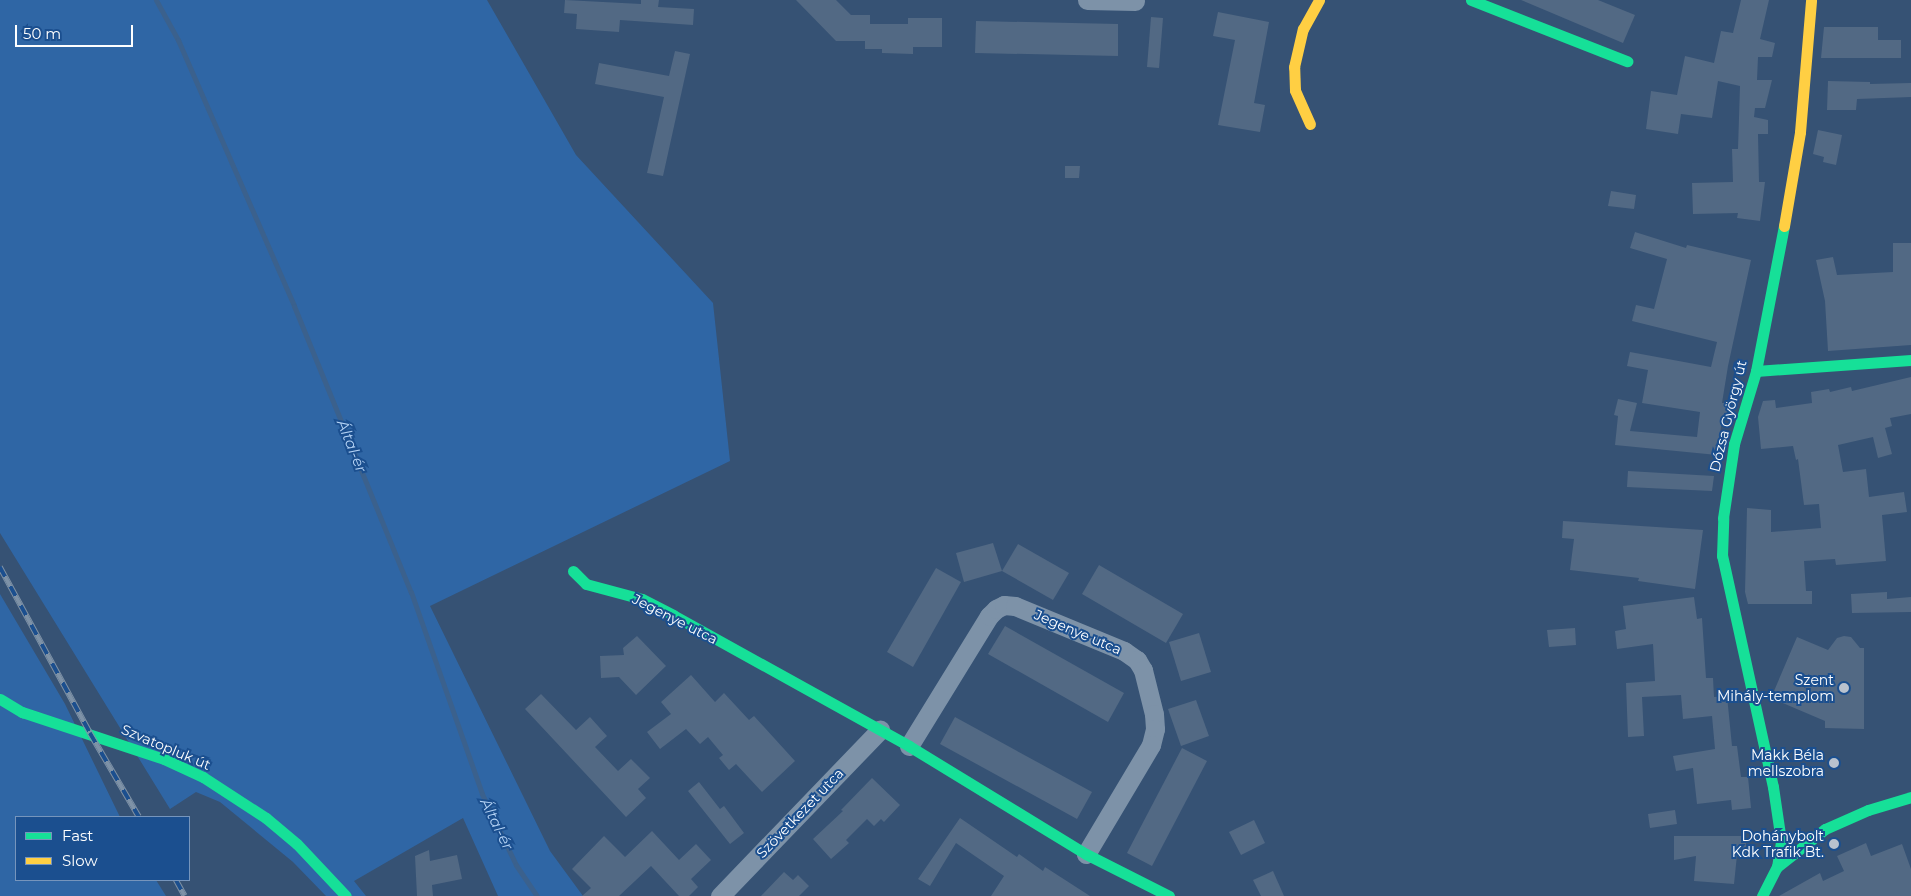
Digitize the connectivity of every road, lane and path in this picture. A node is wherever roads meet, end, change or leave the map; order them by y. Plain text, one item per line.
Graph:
1 (1086, 0) edge
2 (1320, 0) edge
3 (1470, 0) edge
4 (1811, 0) edge
5 (1135, 1) edge
6 (1627, 61) dead end
7 (1310, 124) dead end
8 (1911, 360) edge
9 (1756, 371) junction
10 (573, 570) dead end
11 (0, 699) edge
12 (880, 730) junction
13 (909, 746) junction
14 (1911, 797) edge
15 (1778, 815) junction
16 (1791, 822) dead end
17 (1807, 827) dead end
18 (1825, 829) junction
19 (1086, 854) junction
20 (1777, 867) junction
21 (346, 896) edge
22 (720, 896) edge
23 (1169, 896) edge
24 (1762, 896) edge

1 - 5 street
2 - 7 street
3 - 6 street
4 - 9 street, Dózsa György út
8 - 9 street
9 - 15 street, Dózsa György út
10 - 12 street, Jegenye utca
11 - 21 street, Szvatopluk út
12 - 13 street, Jegenye utca
12 - 22 street, Szövetkezet utca
13 - 19 street, Jegenye utca
13 - 19 street, Jegenye utca
14 - 18 street
15 - 16 street
15 - 20 street, Dózsa György út
17 - 18 street
18 - 20 street
19 - 23 street, Jegenye utca
20 - 24 street

